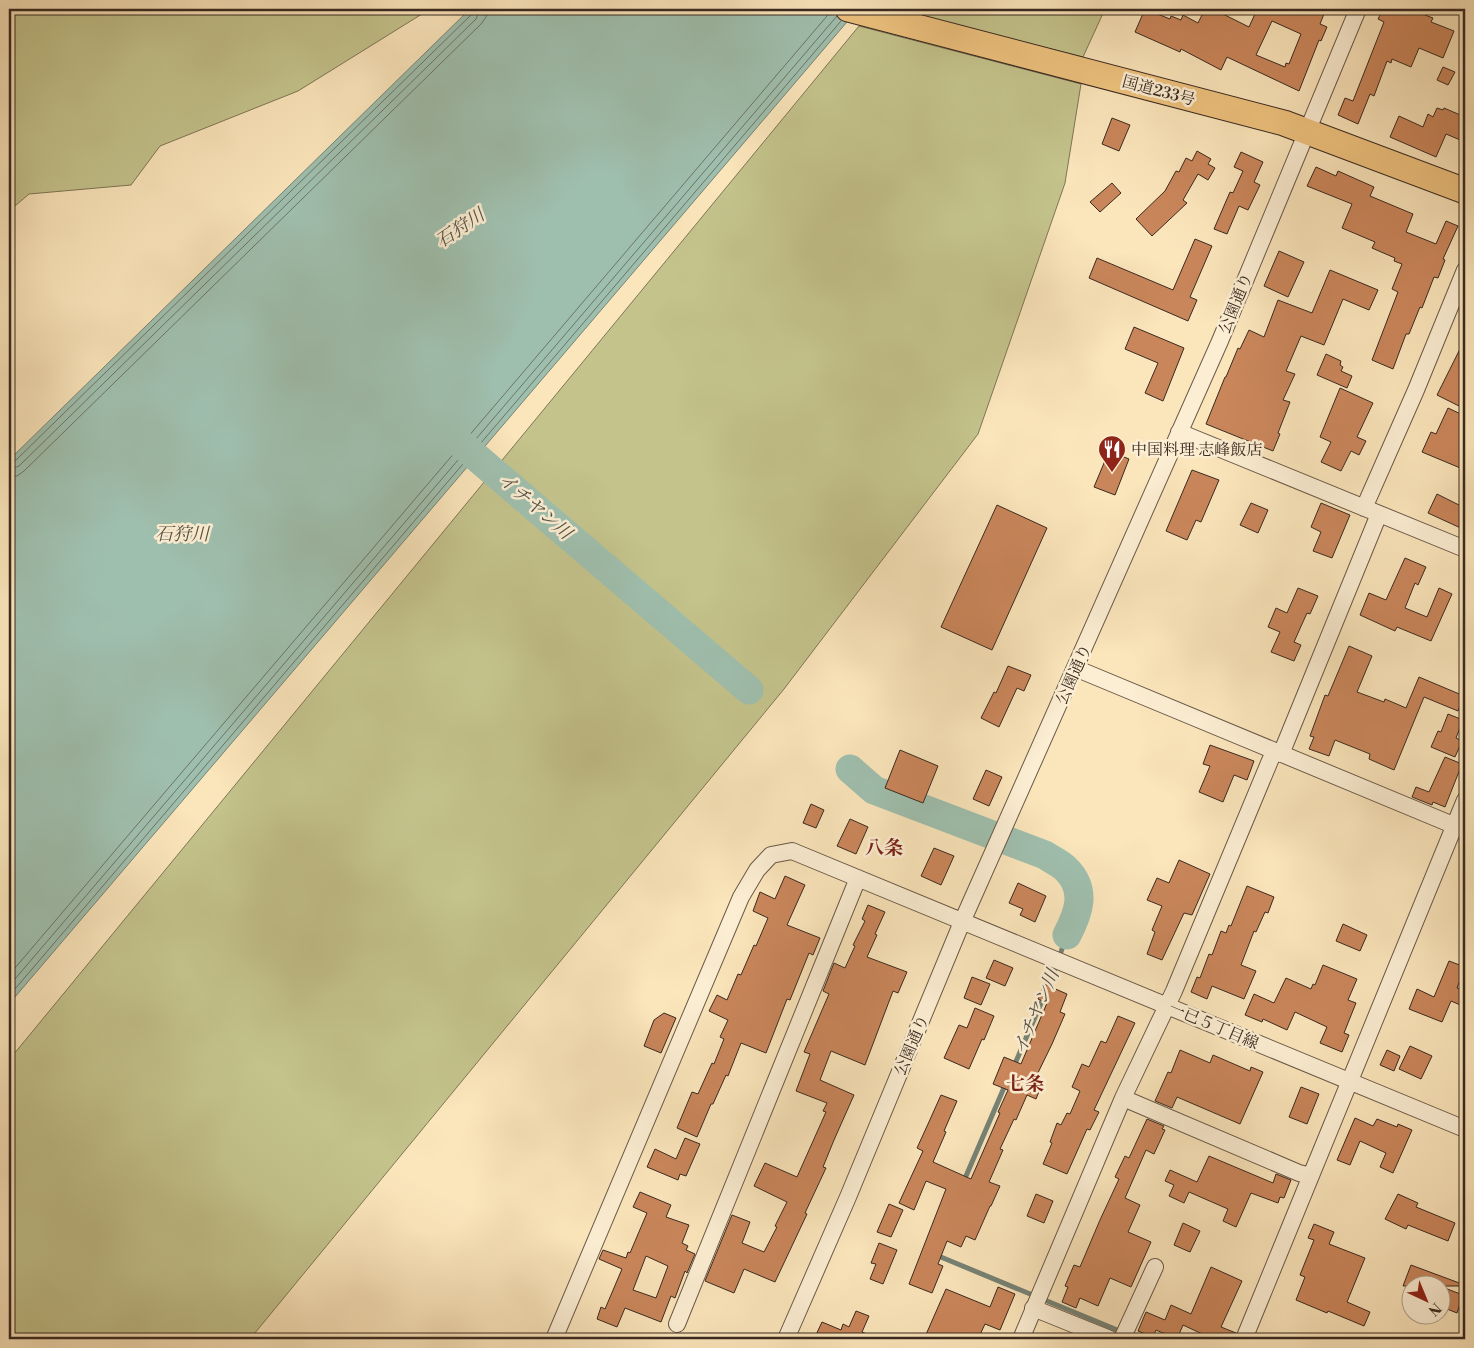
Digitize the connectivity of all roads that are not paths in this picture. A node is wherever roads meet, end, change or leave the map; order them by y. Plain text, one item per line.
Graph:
1 (848, 9) edge
2 (1358, 9) edge
3 (1306, 130) junction
4 (1465, 190) edge
5 (1465, 270) edge
6 (1179, 432) junction
7 (1371, 511) junction
8 (1465, 549) edge
9 (1076, 668) junction
10 (1277, 752) junction
11 (1465, 800) edge
12 (1460, 828) edge
13 (858, 878) junction
14 (962, 922) junction
15 (1166, 1005) junction
16 (1350, 1081) junction
17 (1123, 1098) junction
18 (1465, 1128) edge
19 (1311, 1176) junction
20 (1155, 1267) dead end
21 (1034, 1308) junction
22 (677, 1324) dead end
23 (554, 1339) edge
24 (786, 1339) edge
25 (1021, 1339) edge
26 (1110, 1339) edge
27 (1122, 1339) edge
28 (1244, 1339) edge

1 - 3 highway, 国道233号
2 - 3 street, 公園通り
3 - 4 highway, 国道233号
3 - 6 street, 公園通り
5 - 7 street
6 - 7 street
6 - 9 street, 公園通り
7 - 8 street
7 - 10 street
9 - 10 street
9 - 14 street, 公園通り
10 - 12 street
10 - 15 street
11 - 12 street
12 - 16 street
13 - 14 street, 一已５丁目線
13 - 22 street
13 - 23 street, 一已５丁目線
14 - 15 street, 一已５丁目線
14 - 24 street, 公園通り
15 - 16 street, 一已５丁目線
15 - 17 street
16 - 18 street, 一已５丁目線
16 - 19 street
17 - 19 street
17 - 21 street
19 - 28 street
20 - 27 street
21 - 25 street
21 - 26 street

